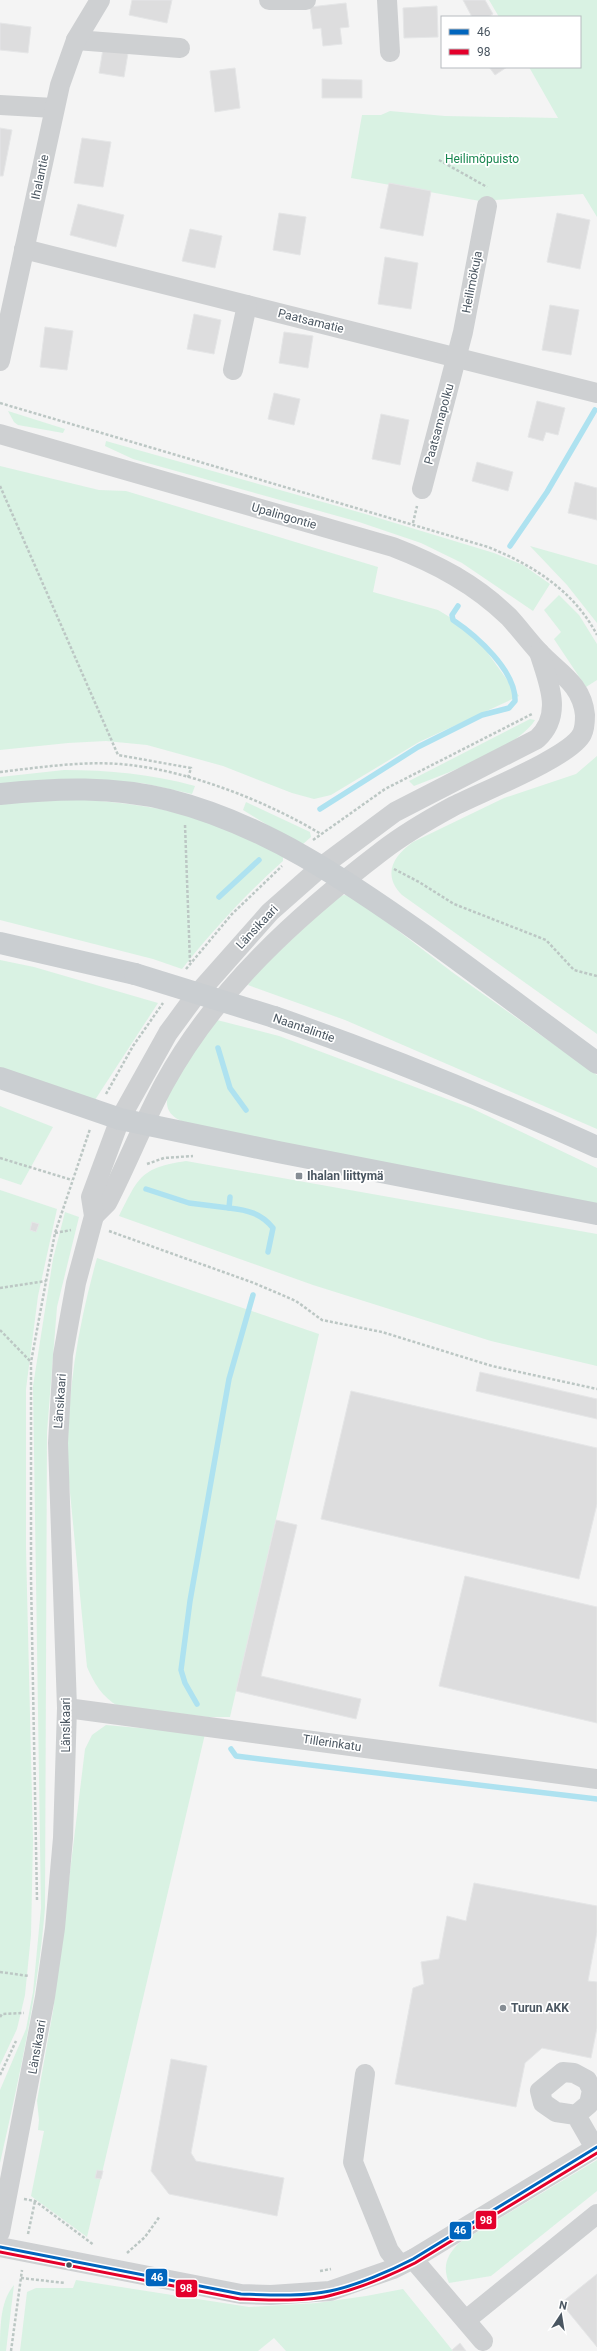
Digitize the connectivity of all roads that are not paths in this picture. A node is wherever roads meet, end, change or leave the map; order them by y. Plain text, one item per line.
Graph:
1 (100, 0) edge
2 (269, 0) edge
3 (306, 0) edge
4 (387, 0) edge
5 (76, 40) junction
6 (180, 48) dead end
7 (390, 52) dead end
8 (0, 105) edge
9 (54, 108) junction
10 (487, 206) road end
11 (24, 249) junction
12 (247, 305) junction
13 (456, 358) junction
14 (0, 361) edge
15 (233, 370) dead end
16 (597, 393) edge
17 (0, 434) edge
18 (422, 489) dead end
19 (538, 652) junction
20 (537, 739) joint
21 (559, 756) joint
22 (0, 794) edge
23 (321, 867) junction
24 (345, 881) junction
25 (0, 943) edge
26 (597, 1063) edge
27 (0, 1078) edge
28 (120, 1119) junction
29 (145, 1125) junction
30 (597, 1147) edge
31 (597, 1214) edge
32 (92, 1221) junction
33 (67, 1708) junction
34 (597, 1779) edge
35 (365, 2074) dead end
36 (576, 2115) dead end
37 (596, 2147) edge
38 (597, 2214) edge
39 (0, 2232) edge
40 (0, 2247) edge
41 (407, 2262) junction
42 (466, 2320) junction
43 (483, 2341) dead end

1 - 5 street, Ihalantie
2 - 3 street
4 - 7 street
5 - 6 street
5 - 9 street, Ihalantie
8 - 9 street
9 - 11 street, Ihalantie
10 - 13 street, Heilimökuja
11 - 12 street, Paatsamatie
11 - 14 street, Ihalantie
12 - 13 street, Paatsamatie
12 - 15 street
13 - 16 street, Paatsamatie
13 - 18 street, Paatsamapolku
17 - 19 street, Upalingontie
19 - 20 street, Upalingontie
19 - 21 street, Upalingontie
20 - 23 street, Länsikaari
21 - 24 street, Länsikaari
22 - 23 main road
23 - 24 main road
23 - 28 street, Länsikaari
24 - 26 main road
24 - 29 street, Länsikaari
25 - 30 main road, Naantalintie, bridge
27 - 28 main road
28 - 29 main road
28 - 32 street, Länsikaari
29 - 31 main road
29 - 32 street, Länsikaari
32 - 33 street, Länsikaari
33 - 34 street, Tillerinkatu
33 - 39 street, Länsikaari
35 - 41 street
36 - 37 street
37 - 41 street
38 - 42 street
40 - 41 street
41 - 42 street
42 - 43 street

